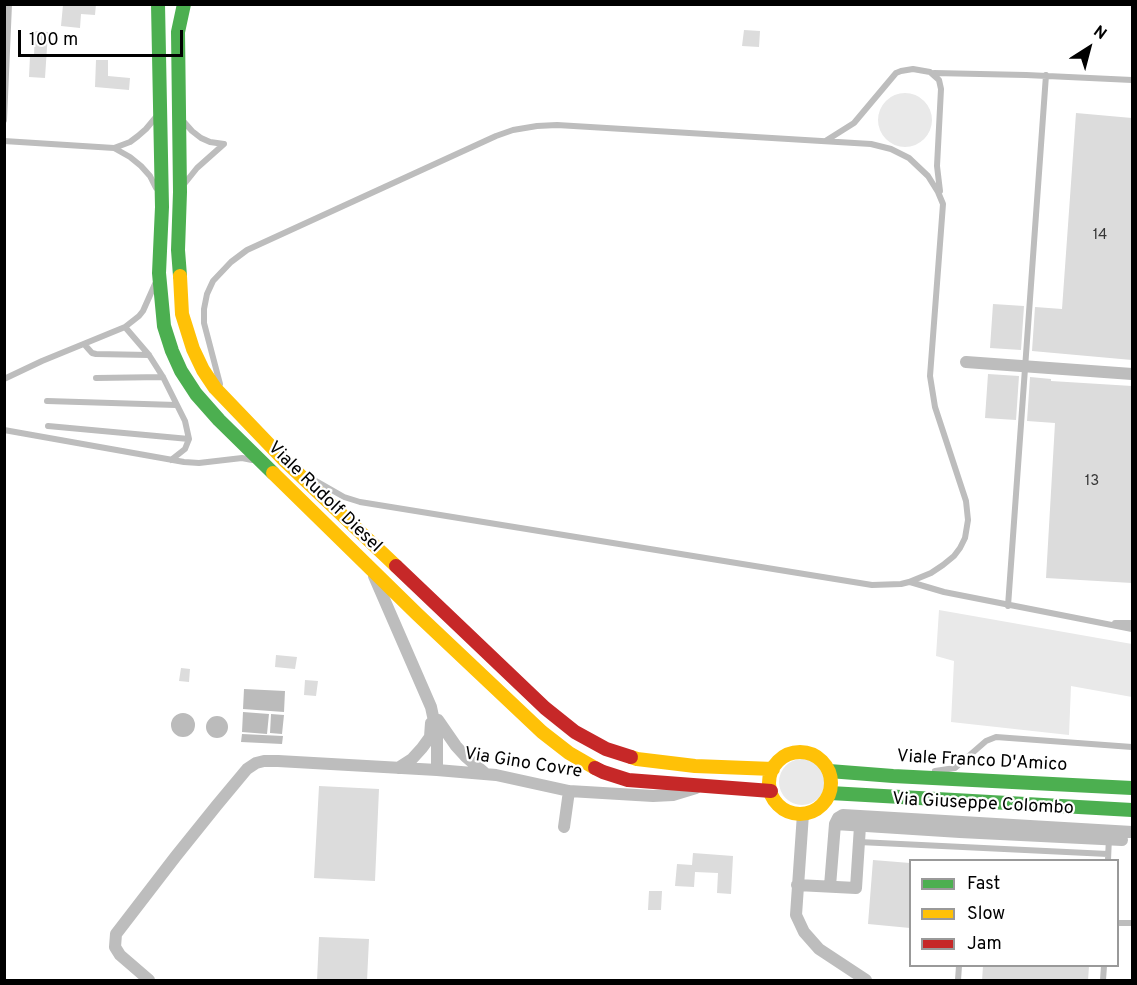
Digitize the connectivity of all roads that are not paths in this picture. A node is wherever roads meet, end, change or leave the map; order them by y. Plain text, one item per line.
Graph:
1 (9, 4) edge
2 (158, 4) edge
3 (184, 4) edge
4 (933, 74) junction
5 (1046, 75) junction
6 (1132, 80) edge
7 (160, 81) junction
8 (179, 115) junction
9 (4, 120) edge
10 (826, 140) junction
11 (4, 141) edge
12 (114, 148) junction
13 (180, 192) junction
14 (943, 204) junction
15 (162, 207) junction
16 (159, 273) junction
17 (125, 327) junction
18 (84, 344) junction
19 (149, 355) junction
20 (966, 362) dead end
21 (1132, 374) edge
22 (163, 377) junction
23 (96, 378) dead end
24 (4, 379) edge
25 (224, 399) junction
26 (47, 401) dead end
27 (176, 405) junction
28 (48, 426) dead end
29 (4, 430) edge
30 (189, 439) junction
31 (171, 460) junction
32 (284, 460) junction
33 (279, 480) junction
34 (372, 570) junction
35 (909, 582) junction
36 (1008, 606) junction
37 (1095, 622) junction
38 (1132, 623) edge
39 (1132, 629) edge
40 (431, 707) junction
41 (1132, 747) edge
42 (398, 768) junction
43 (773, 769) junction
44 (437, 770) junction
45 (829, 771) junction
46 (487, 774) junction
47 (893, 776) junction
48 (702, 786) junction
49 (1132, 788) edge
50 (569, 791) junction
51 (771, 791) junction
52 (830, 793) junction
53 (1132, 810) edge
54 (803, 813) junction
55 (834, 824) junction
56 (860, 825) junction
57 (564, 827) dead end
58 (960, 832) junction
59 (1132, 832) edge
60 (1110, 835) junction
61 (1132, 840) edge
62 (859, 842) junction
63 (959, 848) junction
64 (1108, 857) edge
65 (797, 885) junction
66 (830, 886) junction
67 (148, 979) edge
68 (866, 981) edge

1 - 9 lane
2 - 7 street, Viale Rudolf Diesel
3 - 8 street, Viale Rudolf Diesel
4 - 5 lane
4 - 10 lane
4 - 14 lane
5 - 6 lane
5 - 36 lane
7 - 12 lane
7 - 15 street, Viale Rudolf Diesel
8 - 13 street, Viale Rudolf Diesel
8 - 13 lane
10 - 14 lane
10 - 25 lane
11 - 12 lane
12 - 15 lane
13 - 25 street, Viale Rudolf Diesel
14 - 35 lane
15 - 16 street, Viale Rudolf Diesel
16 - 17 lane
16 - 33 street, Viale Rudolf Diesel
17 - 18 lane
17 - 19 lane
18 - 19 lane
18 - 24 lane
19 - 22 lane
20 - 21 street
22 - 23 lane
22 - 27 lane
25 - 32 street, Viale Rudolf Diesel
26 - 27 lane
27 - 30 lane
28 - 30 lane
29 - 31 lane
30 - 31 lane
31 - 33 lane
32 - 35 lane
32 - 43 street, Viale Rudolf Diesel
33 - 34 street, Viale Rudolf Diesel
34 - 40 street
34 - 48 street, Viale Rudolf Diesel
35 - 36 lane
36 - 37 lane
37 - 38 lane
37 - 39 lane
40 - 42 street
40 - 44 street
40 - 46 street
41 - 47 lane
42 - 44 street, Via Gino Covre
42 - 67 street, Via Gino Covre
43 - 45 street
43 - 51 street
44 - 46 street, Via Gino Covre
45 - 47 street, Viale Franco D'Amico
45 - 52 street
46 - 50 street, Via Gino Covre
47 - 49 street, Viale Franco D'Amico
48 - 50 street, Via Gino Covre
48 - 51 street, Viale Rudolf Diesel
50 - 57 street
51 - 54 street
52 - 53 street
52 - 54 street
54 - 65 street
55 - 56 street, Via Giuseppe Colombo
55 - 60 street, Via Giuseppe Colombo
55 - 66 street
56 - 58 street, Via Giuseppe Colombo
56 - 62 street
58 - 60 street, Via Giuseppe Colombo
58 - 63 lane
59 - 60 street, Via Giuseppe Colombo
60 - 61 street, Via Giuseppe Colombo
60 - 64 lane
62 - 63 lane
62 - 66 street
63 - 64 lane
65 - 66 street
65 - 68 street

